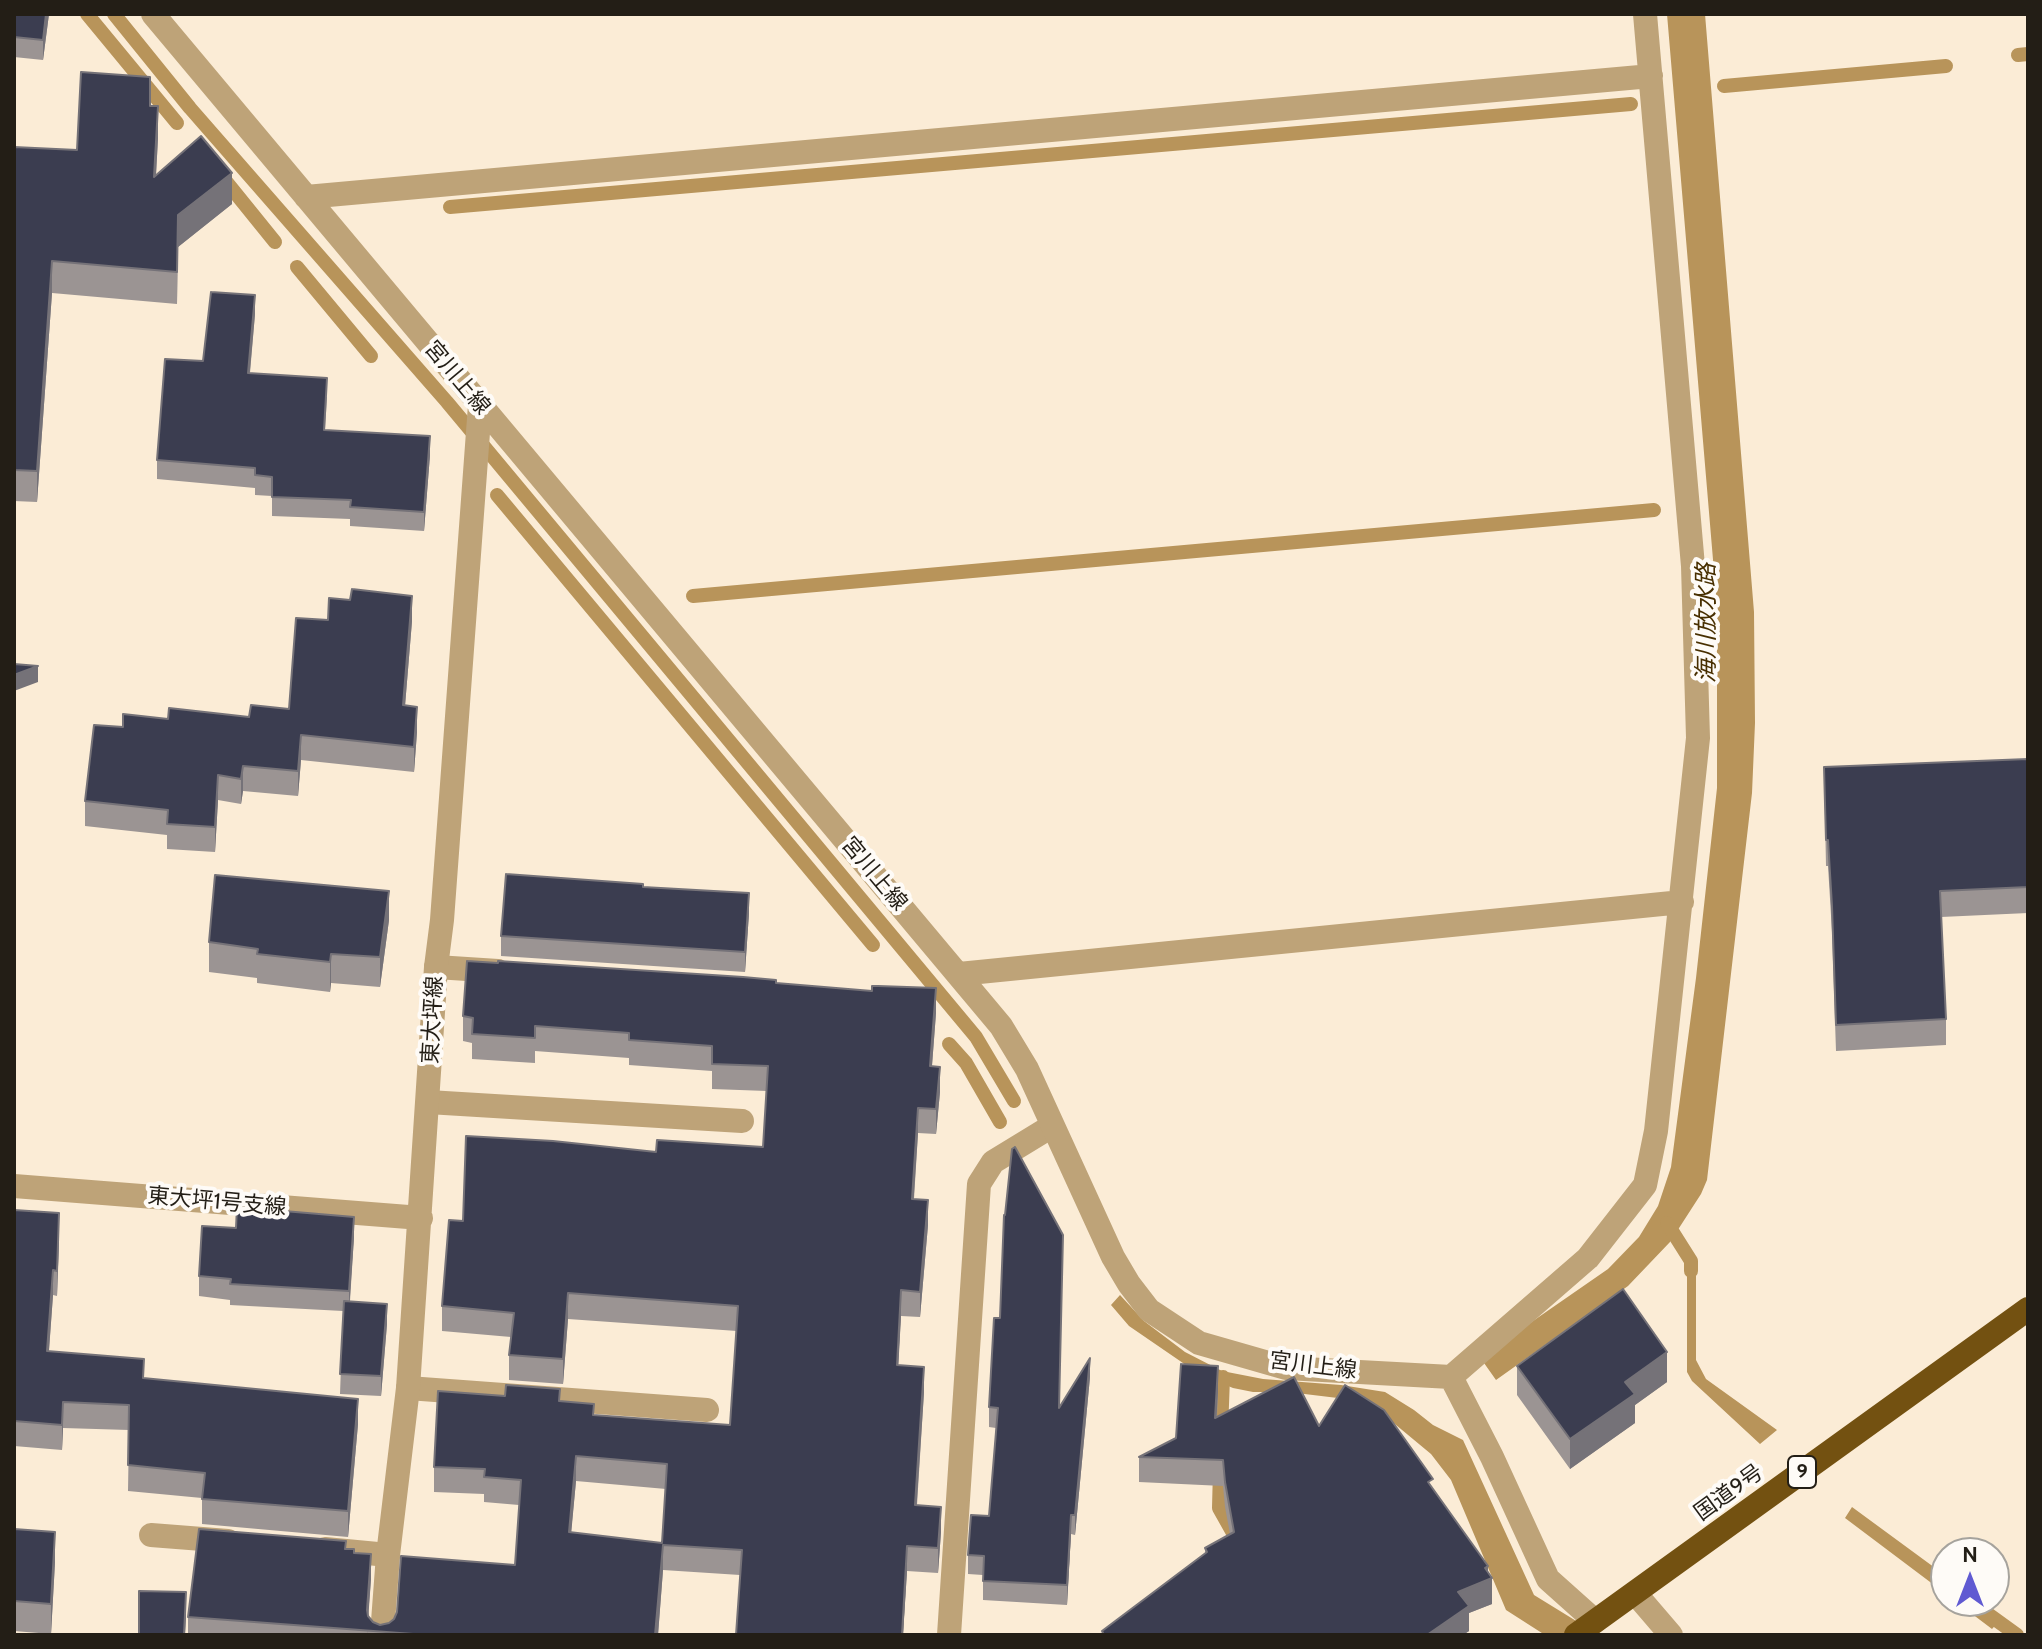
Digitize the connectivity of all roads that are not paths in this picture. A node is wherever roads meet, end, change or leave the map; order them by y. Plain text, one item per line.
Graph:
1 (153, 14) edge
2 (1645, 14) edge
3 (1651, 76) junction
4 (306, 197) junction
5 (480, 405) junction
6 (1682, 902) junction
7 (436, 967) junction
8 (515, 972) edge
9 (959, 974) junction
10 (428, 1102) junction
11 (742, 1121) dead end
12 (1052, 1126) junction
13 (14, 1186) edge
14 (421, 1218) junction
15 (2028, 1309) edge
16 (1451, 1377) junction
17 (408, 1388) junction
18 (707, 1410) dead end
19 (151, 1535) dead end
20 (246, 1543) edge
21 (309, 1548) edge
22 (388, 1555) junction
23 (1635, 1593) junction
24 (1586, 1628) edge
25 (382, 1635) edge
26 (949, 1635) edge
27 (1671, 1635) edge

1 - 4 street, 宮川上線
2 - 3 street
3 - 4 street
3 - 6 street
4 - 5 street, 宮川上線
5 - 7 street, 東大坪線
5 - 9 street, 宮川上線
6 - 9 street
6 - 16 street
7 - 8 street
7 - 10 street, 東大坪線
9 - 12 street, 宮川上線
10 - 11 street
10 - 14 street, 東大坪線
12 - 16 street, 宮川上線
12 - 26 street
13 - 14 street, 東大坪1号支線
14 - 17 street, 東大坪線
15 - 23 highway, 国道9号 / 9
16 - 24 street
17 - 18 street
17 - 22 street, 東大坪線
19 - 20 street
21 - 22 street
22 - 25 street, 東大坪線
23 - 24 highway, 国道9号 / 9
23 - 27 street

